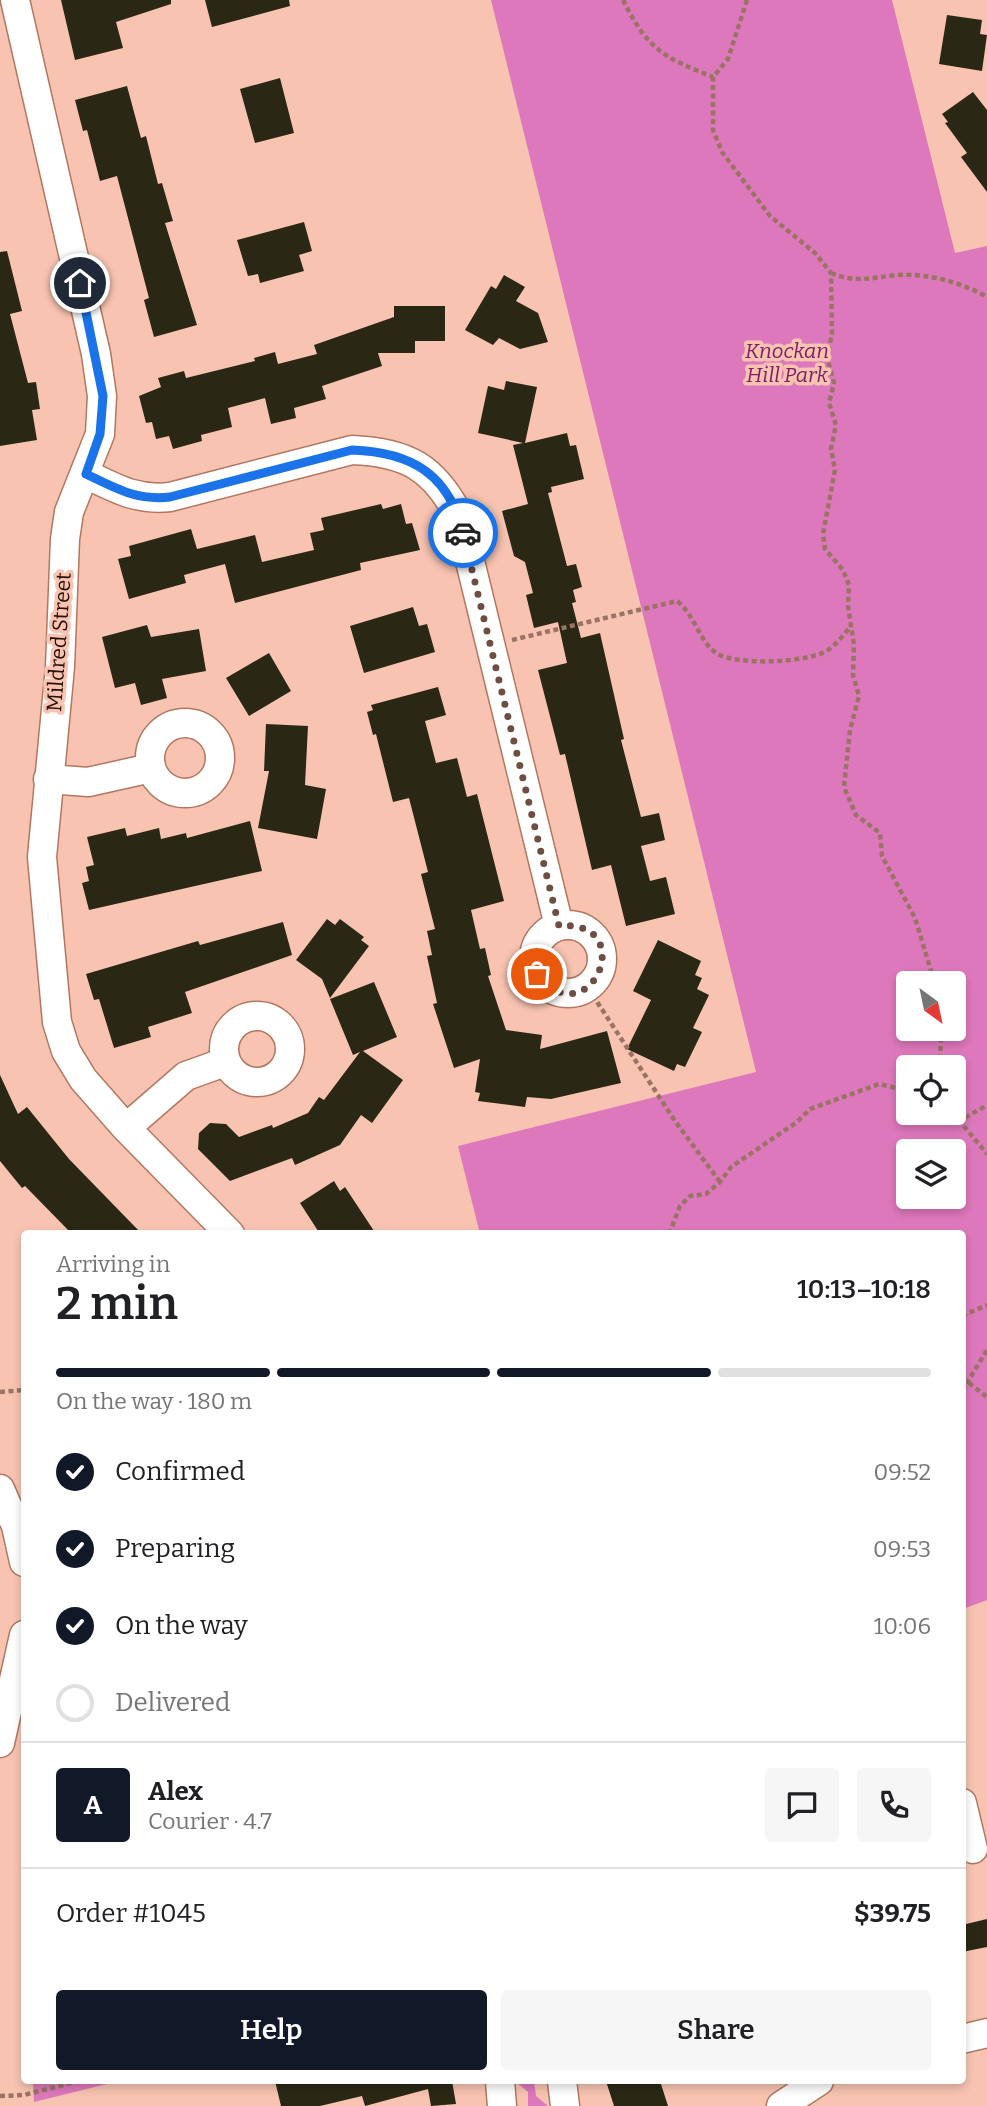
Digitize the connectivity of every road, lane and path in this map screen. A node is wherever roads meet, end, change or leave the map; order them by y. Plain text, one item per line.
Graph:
1 (15, 0) edge
2 (623, 0) edge
3 (747, 0) edge
4 (713, 77) junction
5 (831, 273) junction
6 (987, 297) edge
7 (86, 474) junction
8 (851, 625) junction
9 (539, 633) dead end
10 (151, 768) dead end
11 (48, 779) junction
12 (559, 926) junction
13 (931, 971) edge
14 (588, 988) junction
15 (226, 1062) dead end
16 (896, 1088) edge
17 (987, 1105) edge
18 (966, 1117) edge
19 (961, 1125) edge
20 (126, 1128) junction
21 (987, 1154) edge
22 (720, 1182) junction
23 (226, 1230) edge
24 (671, 1230) edge
25 (987, 1304) edge
26 (966, 1314) edge
27 (987, 1350) edge
28 (969, 1383) junction
29 (966, 1386) edge
30 (21, 1390) edge
31 (0, 1392) edge
32 (987, 1397) edge
33 (0, 1489) edge
34 (21, 1548) edge
35 (21, 1648) edge
36 (0, 1742) edge
37 (966, 1818) edge
38 (974, 1849) edge
39 (987, 2033) edge
40 (966, 2038) edge
41 (67, 2084) edge
42 (500, 2084) edge
43 (562, 2084) edge
44 (814, 2084) edge
45 (0, 2096) edge
46 (502, 2106) edge
47 (565, 2106) edge
48 (781, 2106) edge

1 - 7 street, Mildred Street
2 - 4 path
3 - 4 path
4 - 5 path
5 - 6 path
5 - 8 path
7 - 11 street, Mildred Street
7 - 12 street
8 - 9 path
8 - 13 path
10 - 11 street
11 - 20 street, Mildred Street
12 - 14 street
12 - 14 street
14 - 22 path
15 - 20 street
16 - 22 path
17 - 18 path
19 - 21 path
20 - 23 street, Mildred Street
22 - 24 path
25 - 26 path
27 - 28 path
28 - 29 path
28 - 32 path
30 - 31 path
33 - 34 street
35 - 36 street
37 - 38 street
39 - 40 street
41 - 45 path
42 - 46 street
43 - 47 street
44 - 48 street

